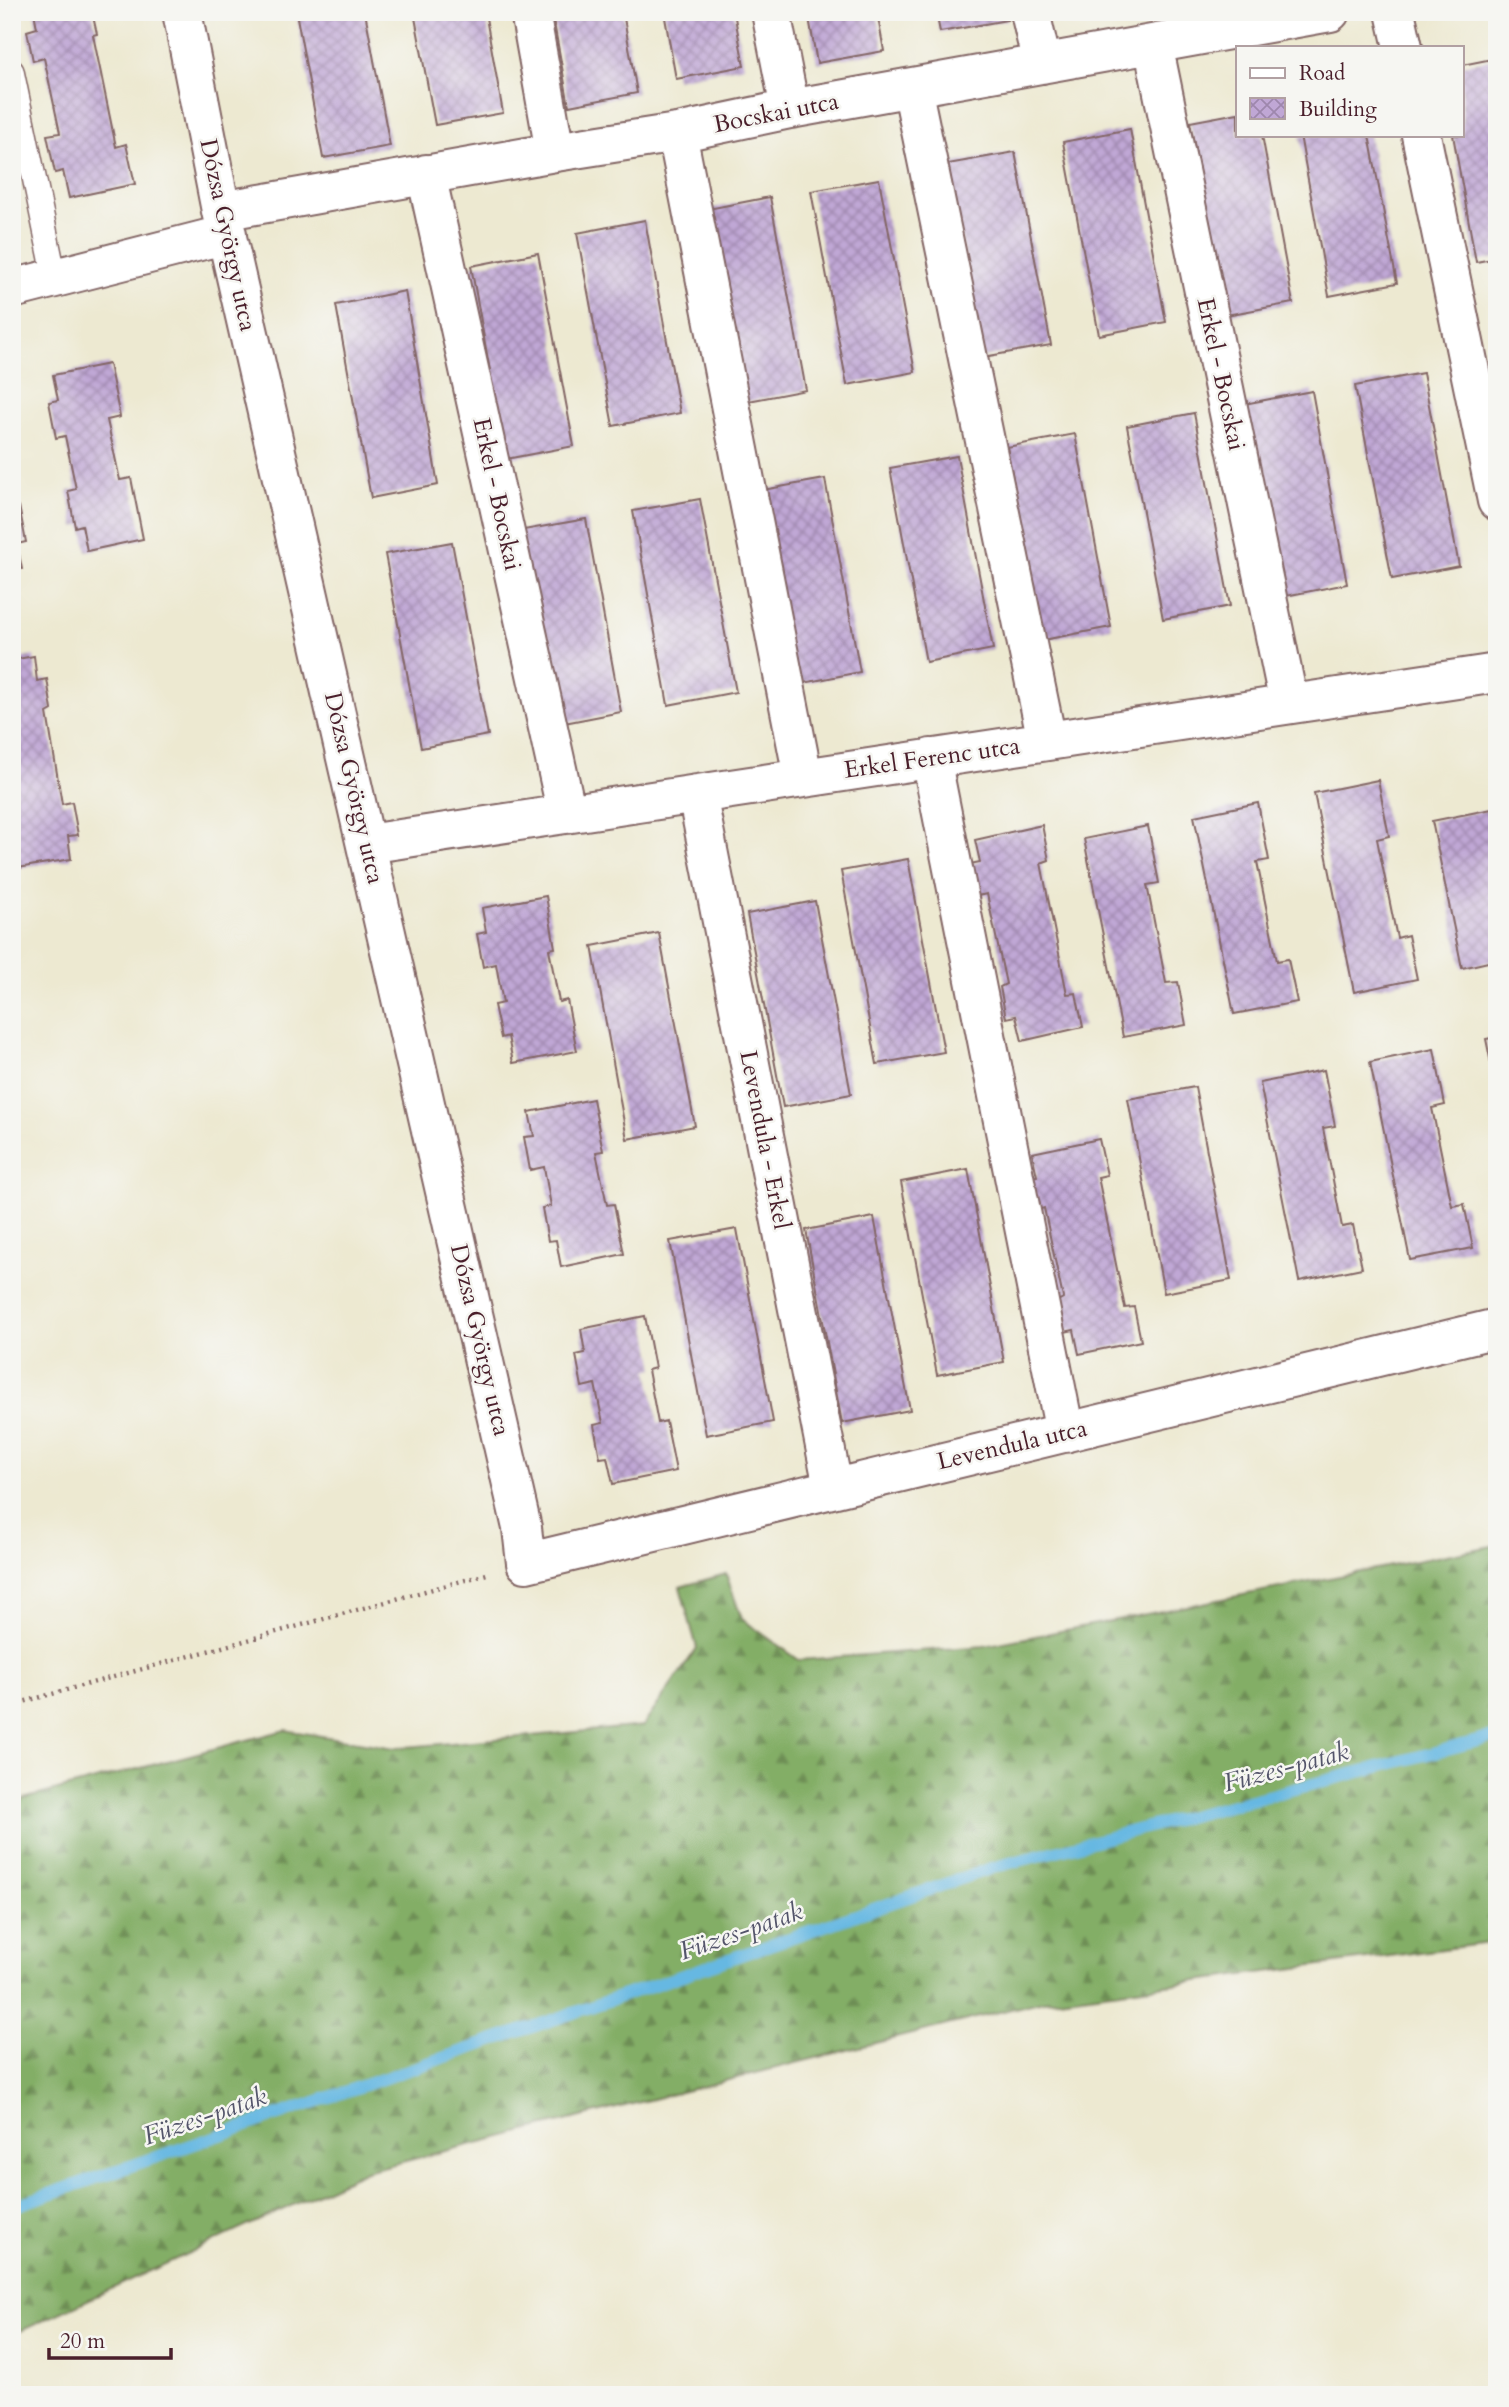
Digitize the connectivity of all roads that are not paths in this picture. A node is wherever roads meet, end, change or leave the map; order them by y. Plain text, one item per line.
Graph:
1 (182, 12) edge
2 (530, 12) edge
3 (771, 12) edge
4 (1030, 12) edge
5 (1330, 12) edge
6 (1395, 12) edge
7 (1287, 16) edge
8 (1153, 44) junction
9 (1403, 46) edge
10 (1042, 64) junction
11 (12, 71) edge
12 (912, 87) junction
13 (790, 109) junction
14 (677, 133) junction
15 (1421, 136) edge
16 (555, 152) junction
17 (426, 174) junction
18 (224, 223) junction
19 (55, 278) junction
20 (12, 289) edge
21 (1497, 501) edge
22 (1497, 673) edge
23 (1289, 704) junction
24 (1047, 741) junction
25 (931, 758) junction
26 (803, 777) junction
27 (697, 794) junction
28 (567, 814) junction
29 (367, 844) junction
30 (1497, 1328) edge
31 (1065, 1433) junction
32 (833, 1487) junction
33 (526, 1563) joint

1 - 18 street, Dózsa György utca
2 - 16 street
3 - 13 street
4 - 10 street
5 - 7 street, Bocskai utca
6 - 9 street
7 - 8 street, Bocskai utca
8 - 10 street, Bocskai utca
8 - 23 street, Erkel - Bocskai
10 - 12 street, Bocskai utca
11 - 19 lane
12 - 13 street, Bocskai utca
12 - 24 street
13 - 14 street, Bocskai utca
14 - 16 street, Bocskai utca
14 - 26 street
15 - 21 street
16 - 17 street, Bocskai utca
17 - 18 street, Bocskai utca
17 - 28 street, Erkel - Bocskai
18 - 19 street, Bocskai utca
18 - 29 street, Dózsa György utca
19 - 20 street, Bocskai utca
22 - 23 street, Erkel Ferenc utca
23 - 24 street, Erkel Ferenc utca
24 - 25 street, Erkel Ferenc utca
25 - 26 street, Erkel Ferenc utca
25 - 31 street
26 - 27 street, Erkel Ferenc utca
27 - 28 street, Erkel Ferenc utca
27 - 32 street, Levendula - Erkel
28 - 29 street, Erkel Ferenc utca
29 - 33 street, Dózsa György utca
30 - 31 street, Levendula utca
31 - 32 street, Levendula utca
32 - 33 street, Levendula utca

